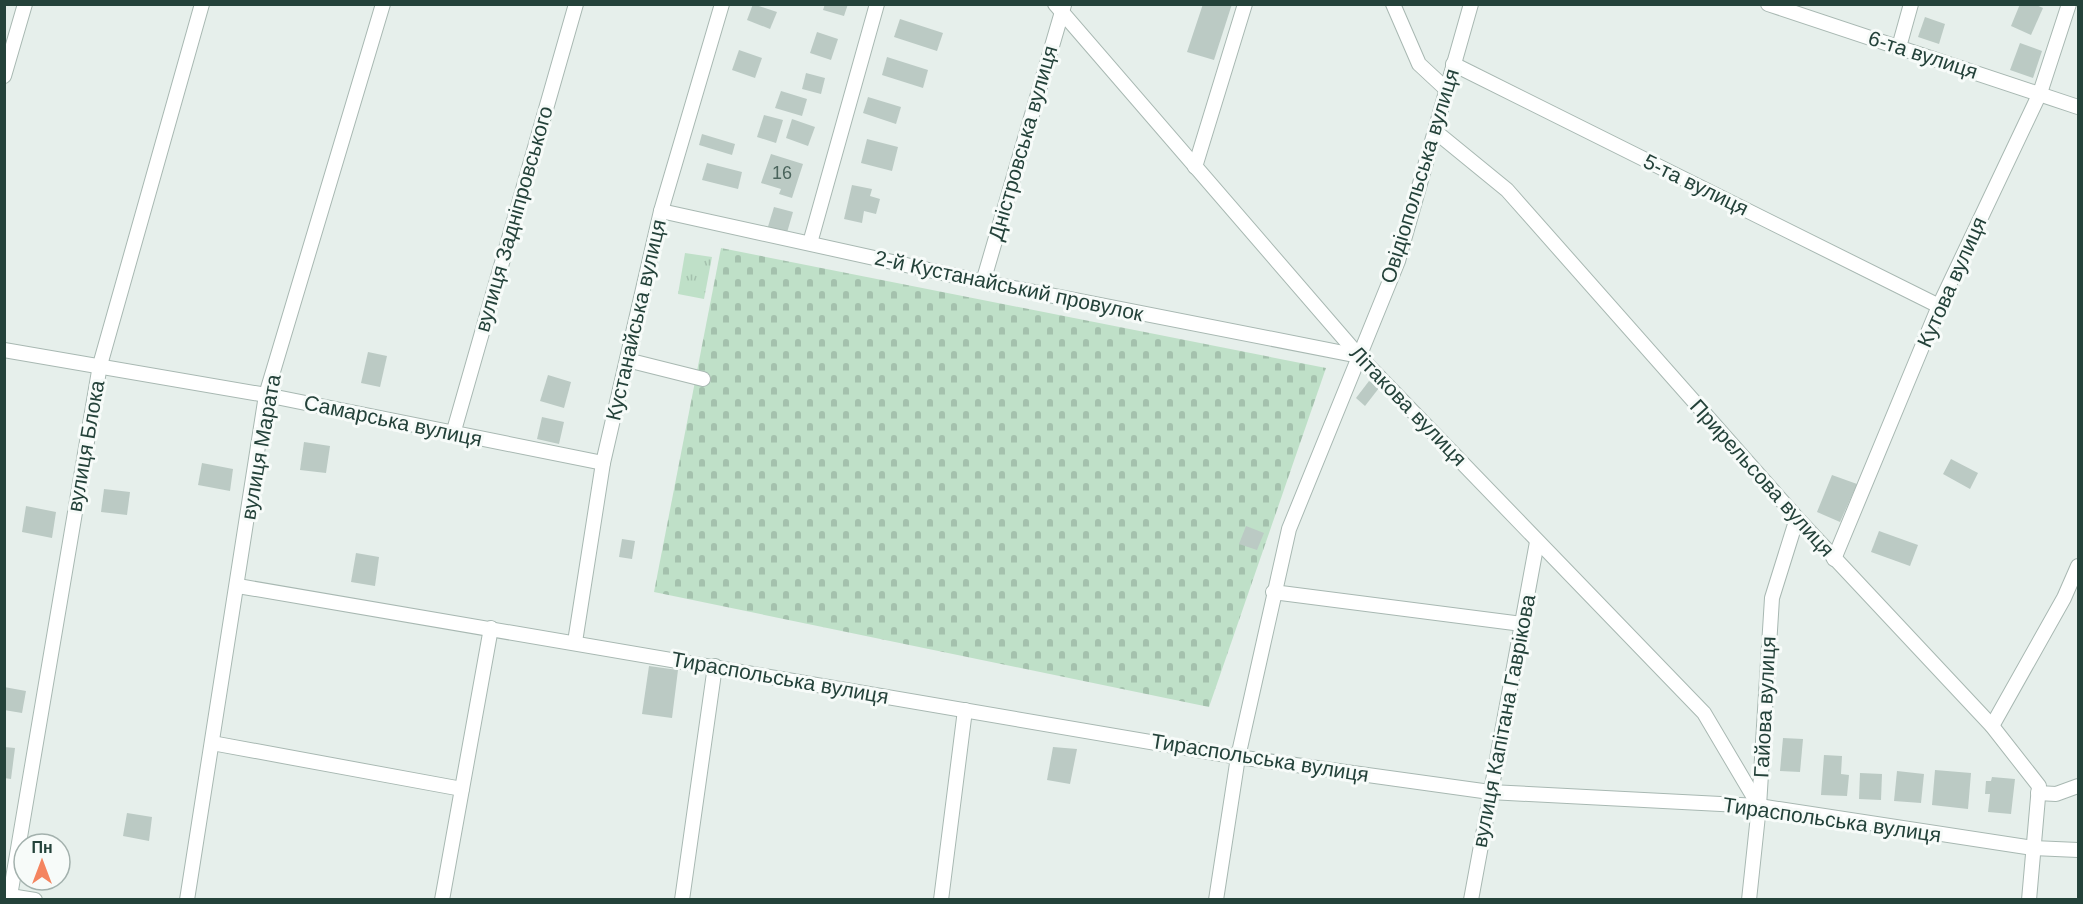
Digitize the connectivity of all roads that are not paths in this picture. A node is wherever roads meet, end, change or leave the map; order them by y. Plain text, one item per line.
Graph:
1 (25, 4) edge
2 (202, 4) edge
3 (383, 4) edge
4 (576, 4) edge
5 (722, 4) edge
6 (877, 4) edge
7 (1245, 4) edge
8 (1393, 4) edge
9 (1471, 4) edge
10 (1768, 4) edge
11 (1911, 4) edge
12 (2069, 4) edge
13 (1060, 7) edge
14 (1899, 47) junction
15 (1453, 64) junction
16 (4, 76) edge
17 (1447, 90) junction
18 (2040, 93) junction
19 (2079, 107) edge
20 (1436, 132) junction
21 (1195, 167) junction
22 (661, 211) junction
23 (810, 243) junction
24 (983, 282) junction
25 (1939, 306) junction
26 (4, 350) edge
27 (1359, 356) junction
28 (627, 360) junction
29 (100, 365) junction
30 (703, 379) dead end
31 (266, 395) junction
32 (453, 434) junction
33 (603, 463) junction
34 (1797, 518) junction
35 (1537, 542) junction
36 (1834, 559) junction
37 (2079, 566) edge
38 (238, 586) junction
39 (1273, 592) junction
40 (2079, 593) edge
41 (2064, 598) junction
42 (1522, 624) junction
43 (491, 628) junction
44 (575, 642) junction
45 (715, 666) junction
46 (965, 710) junction
47 (1992, 726) junction
48 (212, 743) junction
49 (1238, 757) junction
50 (2079, 786) edge
51 (462, 789) junction
52 (1490, 792) junction
53 (2038, 793) junction
54 (1759, 806) junction
55 (2033, 848) junction
56 (2079, 850) edge
57 (7, 895) edge
58 (35, 900) edge
59 (187, 900) edge
60 (442, 900) edge
61 (682, 900) edge
62 (941, 900) edge
63 (1216, 900) edge
64 (1471, 900) edge
65 (1749, 900) edge
66 (2029, 900) edge

1 - 16 street
2 - 29 street, вулиця Блока
3 - 31 street, вулиця Марата
4 - 32 street, вулиця Задніпровського
5 - 22 street, Кустанайська вулиця
6 - 23 street
7 - 21 street
8 - 17 street
9 - 15 street, Овідіопольська вулиця
10 - 14 street, 6-та вулиця
11 - 14 street
12 - 18 street, Кутова вулиця
13 - 21 street, Літакова вулиця
13 - 24 street, Дністровська вулиця
14 - 18 street, 6-та вулиця
15 - 17 street, Овідіопольська вулиця
15 - 25 street, 5-та вулиця
17 - 20 street, Овідіопольська вулиця
18 - 19 street, 6-та вулиця
18 - 25 street, Кутова вулиця
20 - 27 street, Овідіопольська вулиця
20 - 34 street, Прирельсова вулиця
21 - 27 street, Літакова вулиця
22 - 23 street, 2-й Кустанайський провулок
22 - 28 street, Кустанайська вулиця
23 - 24 street, 2-й Кустанайський провулок
24 - 27 street, 2-й Кустанайський провулок
25 - 36 street, Кутова вулиця
26 - 29 street, Самарська вулиця
27 - 35 street, Літакова вулиця
27 - 39 street, Овідіопольська вулиця
28 - 30 street
28 - 33 street, Кустанайська вулиця
29 - 31 street, Самарська вулиця
29 - 57 street, вулиця Блока
31 - 32 street, Самарська вулиця
31 - 38 street, вулиця Марата
32 - 33 street, Самарська вулиця
33 - 44 street, Кустанайська вулиця
34 - 36 street, Прирельсова вулиця
34 - 54 street, Гайова вулиця
35 - 42 street, вулиця Капітана Гаврікова
35 - 54 street, Літакова вулиця
36 - 47 street, Прирельсова вулиця
37 - 41 street
38 - 43 street, Тираспольська вулиця
38 - 48 street, вулиця Марата
39 - 42 street
39 - 49 street, Овідіопольська вулиця
40 - 41 street
41 - 47 street
42 - 52 street, вулиця Капітана Гаврікова
43 - 44 street, Тираспольська вулиця
43 - 51 street
44 - 45 street, Тираспольська вулиця
45 - 46 street, Тираспольська вулиця
45 - 61 street
46 - 49 street, Тираспольська вулиця
46 - 62 street
47 - 53 street, Прирельсова вулиця
48 - 51 street
48 - 59 street, вулиця Марата
49 - 52 street, Тираспольська вулиця
49 - 63 street, Овідіопольська вулиця
50 - 53 street
51 - 60 street
52 - 54 street, Тираспольська вулиця
52 - 64 street, вулиця Капітана Гаврікова
53 - 55 street
54 - 55 street, Тираспольська вулиця
54 - 65 street, Гайова вулиця
55 - 56 street, Тираспольська вулиця
55 - 66 street
57 - 58 street

